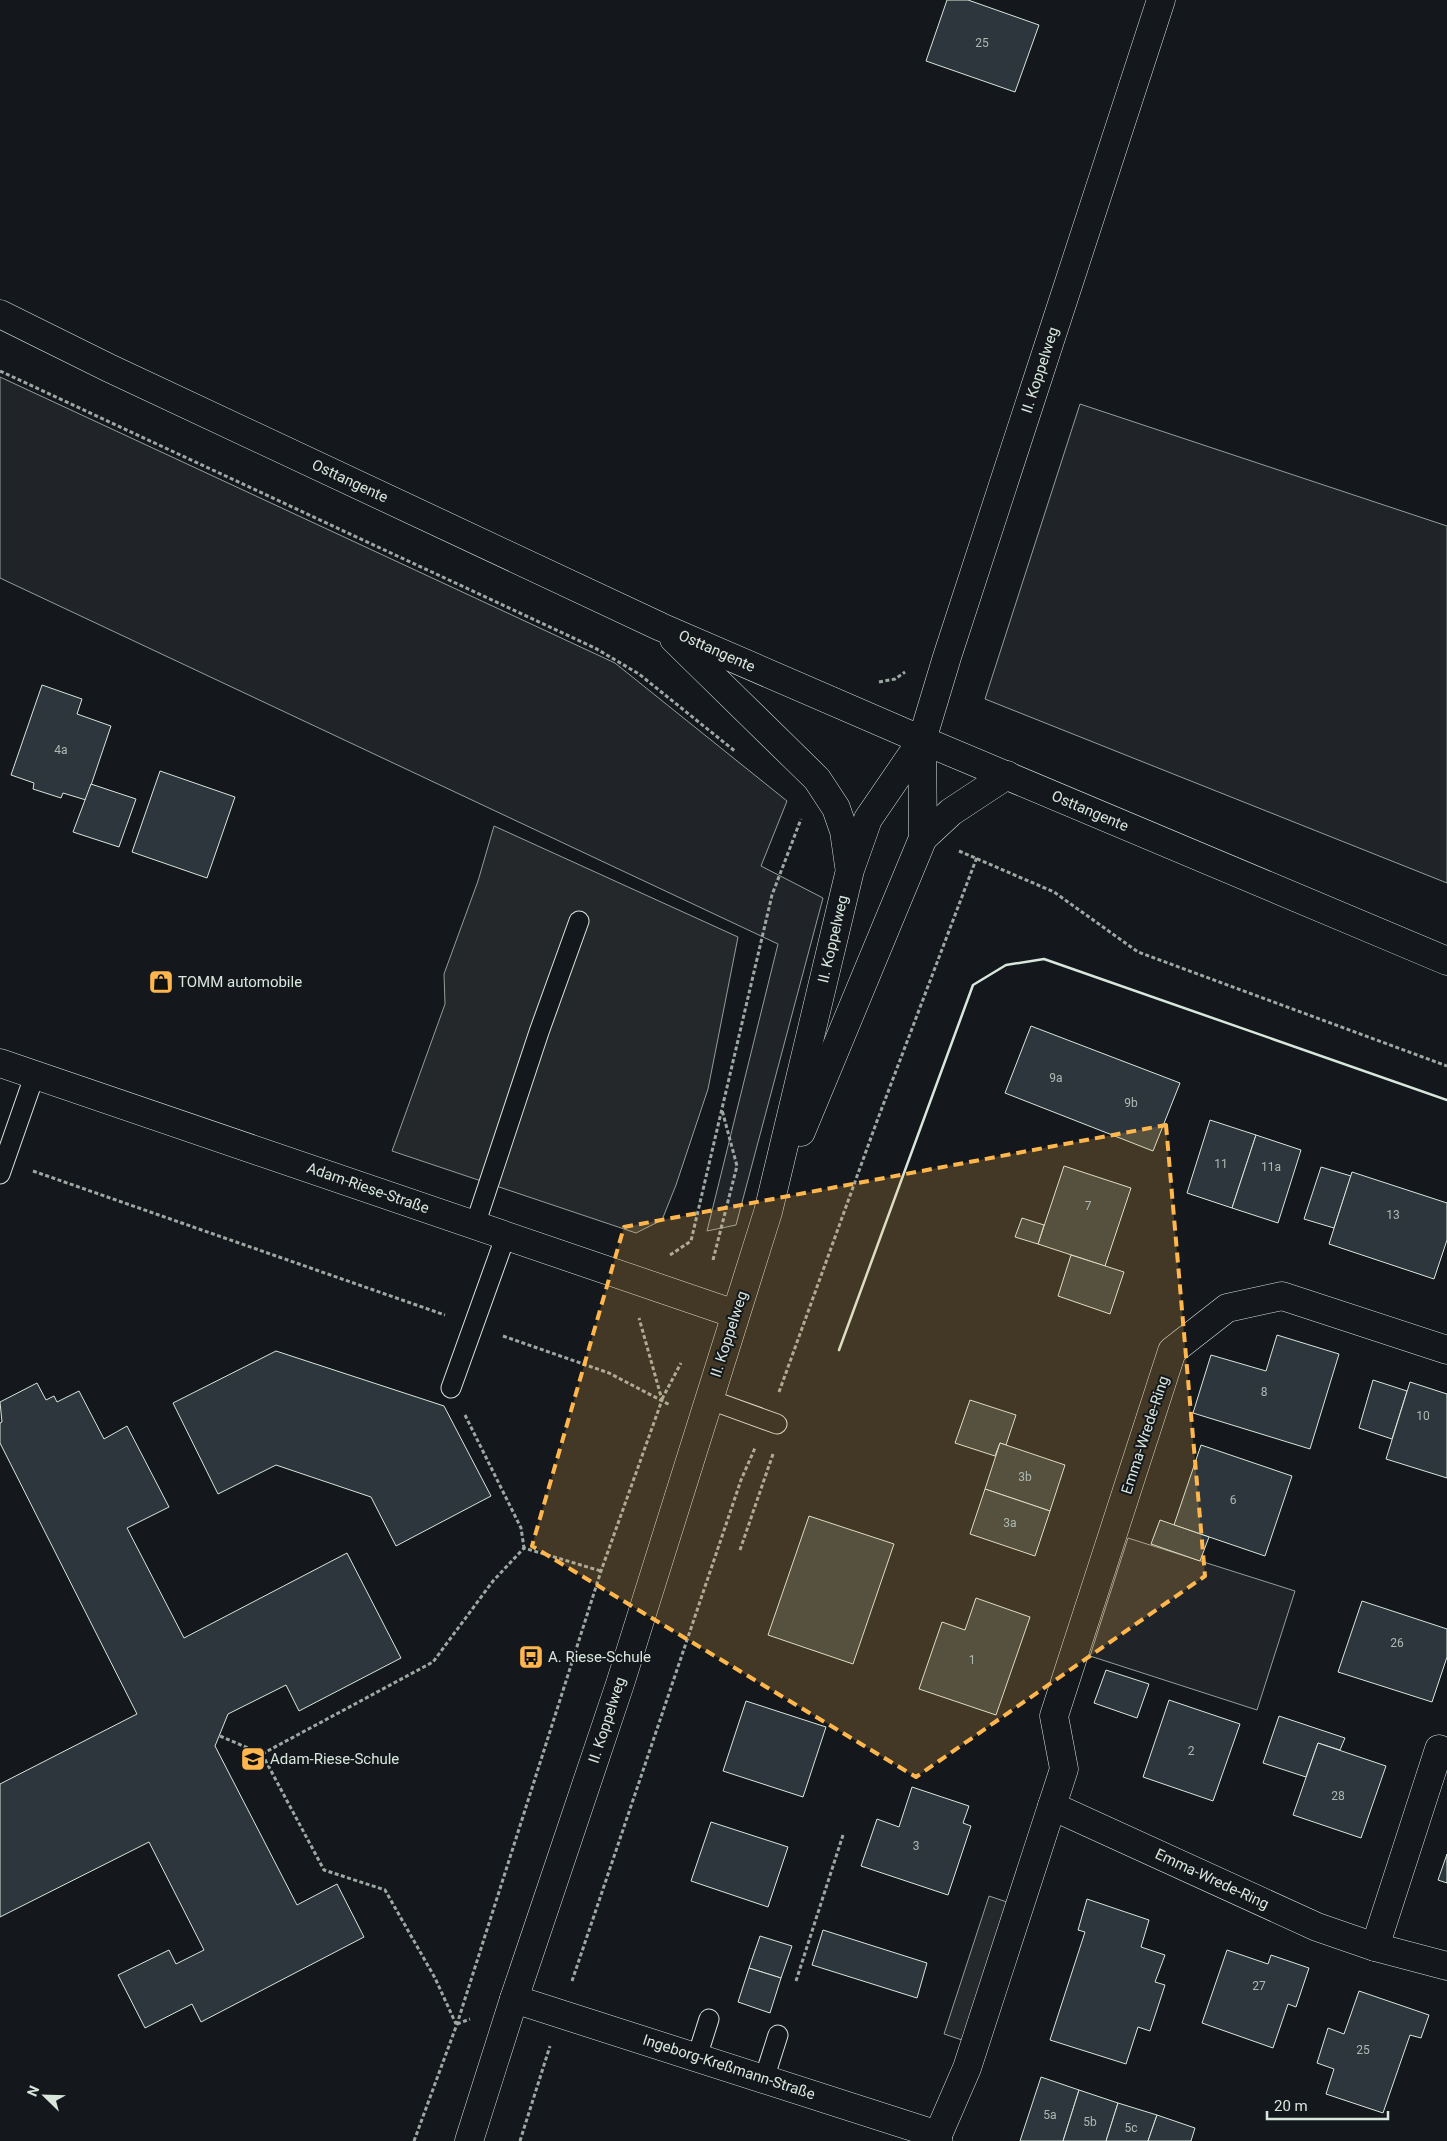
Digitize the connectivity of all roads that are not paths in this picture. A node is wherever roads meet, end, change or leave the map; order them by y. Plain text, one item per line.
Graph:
1 (1161, 0) edge
2 (0, 314) edge
3 (661, 626) junction
4 (922, 740) junction
5 (1007, 775) junction
6 (923, 838) junction
7 (850, 870) junction
8 (579, 921) dead end
9 (1447, 961) edge
10 (0, 1063) edge
11 (35, 1074) junction
12 (2, 1168) edge
13 (768, 1212) junction
14 (475, 1225) junction
15 (506, 1235) junction
16 (736, 1314) junction
17 (1447, 1350) edge
18 (452, 1388) road end
19 (708, 1399) junction
20 (773, 1422) road end
21 (1439, 1749) dead end
22 (1052, 1806) junction
23 (1375, 1947) junction
24 (1447, 1966) edge
25 (514, 1999) junction
26 (709, 2019) dead end
27 (778, 2035) dead end
28 (697, 2057) junction
29 (764, 2079) junction
30 (938, 2138) edge
31 (468, 2141) edge

1 - 4 street, II. Koppelweg
2 - 3 street, Osttangente
3 - 4 street, Osttangente
3 - 7 street
4 - 5 street, Osttangente
4 - 6 street, II. Koppelweg
4 - 7 street, II. Koppelweg
5 - 6 street, II. Koppelweg
5 - 9 street, Osttangente
6 - 13 street, II. Koppelweg
7 - 13 street, II. Koppelweg
8 - 14 lane
10 - 11 street, Adam-Riese-Straße
11 - 12 lane
11 - 14 street, Adam-Riese-Straße
13 - 16 street, II. Koppelweg
14 - 15 street, Adam-Riese-Straße
15 - 16 street, Adam-Riese-Straße
15 - 18 lane
16 - 19 street, II. Koppelweg
17 - 22 street, Emma-Wrede-Ring
19 - 20 lane
19 - 25 street, II. Koppelweg
21 - 23 street
22 - 23 street, Emma-Wrede-Ring
22 - 30 street, Emma-Wrede-Ring
23 - 24 street, Emma-Wrede-Ring
25 - 28 street, Ingeborg-Kreßmann-Straße
25 - 31 street, II. Koppelweg
26 - 28 lane
27 - 29 lane
28 - 29 street, Ingeborg-Kreßmann-Straße
29 - 30 street, Ingeborg-Kreßmann-Straße

